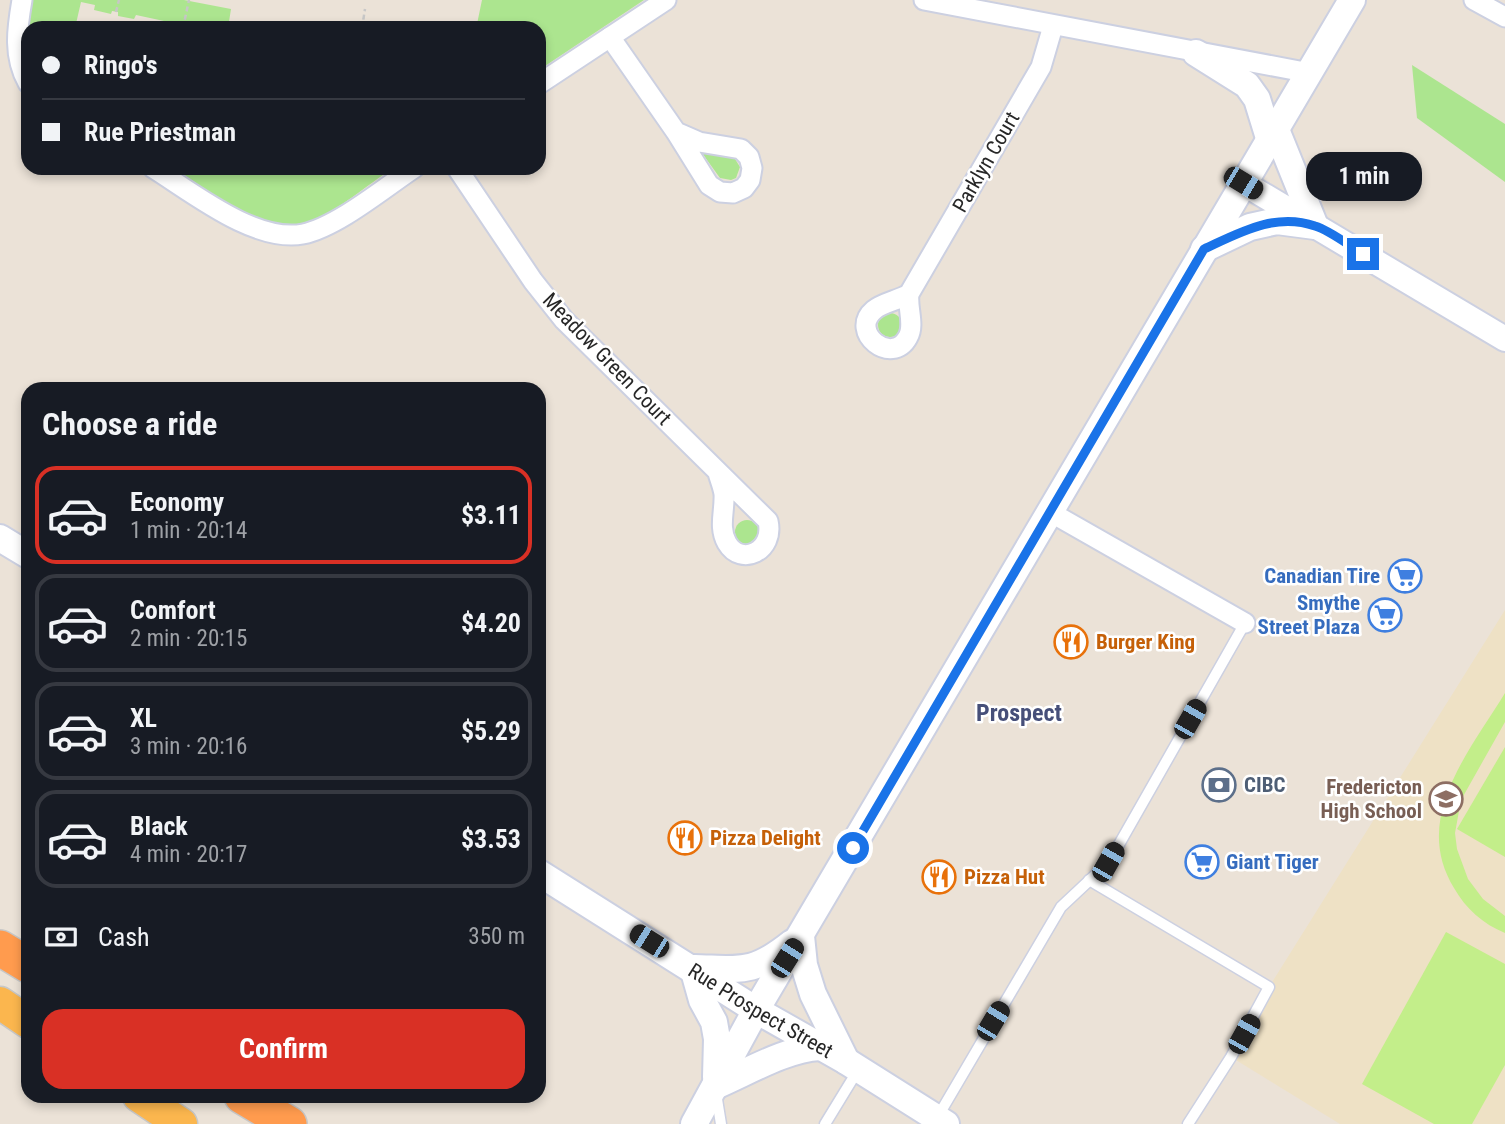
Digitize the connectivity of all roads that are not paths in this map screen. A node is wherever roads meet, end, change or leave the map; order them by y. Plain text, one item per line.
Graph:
1 (22, 0) edge
2 (666, 0) edge
3 (924, 0) edge
4 (1352, 0) edge
5 (1474, 0) edge
6 (1505, 17) edge
7 (1053, 26) junction
8 (610, 37) junction
9 (1196, 53) junction
10 (21, 69) edge
11 (1310, 73) junction
12 (546, 79) edge
13 (676, 132) dead end
14 (1272, 132) junction
15 (164, 175) edge
16 (403, 175) edge
17 (462, 175) edge
18 (1243, 183) junction
19 (1315, 226) junction
20 (1204, 249) junction
21 (909, 294) dead end
22 (1505, 339) edge
23 (718, 473) dead end
24 (1050, 512) junction
25 (0, 538) edge
26 (21, 551) edge
27 (1245, 623) joint
28 (546, 877) edge
29 (1089, 880) junction
30 (801, 936) junction
31 (0, 948) edge
32 (21, 961) edge
33 (693, 968) junction
34 (0, 1003) edge
35 (756, 1010) junction
36 (21, 1017) edge
37 (820, 1047) junction
38 (852, 1065) junction
39 (715, 1086) junction
40 (150, 1103) edge
41 (254, 1103) edge
42 (941, 1121) edge
43 (181, 1124) edge
44 (289, 1124) edge
45 (694, 1124) edge
46 (721, 1124) edge
47 (825, 1124) edge
48 (1188, 1124) edge

1 - 10 street
2 - 8 street
3 - 7 street
4 - 11 main road
5 - 6 street
7 - 9 street
7 - 21 street, Parklyn Court
8 - 12 street
8 - 13 street
9 - 11 street
9 - 14 main road
11 - 14 main road
14 - 18 main road
14 - 19 main road
15 - 16 street
17 - 23 street, Meadow Green Court
18 - 19 street
18 - 20 main road
19 - 20 main road
19 - 22 street
20 - 24 main road
24 - 27 street
24 - 30 main road
25 - 26 main road
27 - 29 lane
28 - 33 main road, Rue Prospect Street
29 - 42 lane
29 - 48 lane
30 - 33 main road
30 - 35 main road
30 - 38 main road
31 - 32 highway
33 - 35 main road, Rue Prospect Street
33 - 39 main road
34 - 36 highway
35 - 37 main road, Rue Prospect Street
35 - 39 main road
37 - 38 main road, Rue Prospect Street
37 - 39 main road
38 - 42 main road, Rue Prospect Street
38 - 47 lane
39 - 45 main road
39 - 46 lane
40 - 43 highway
41 - 44 highway

